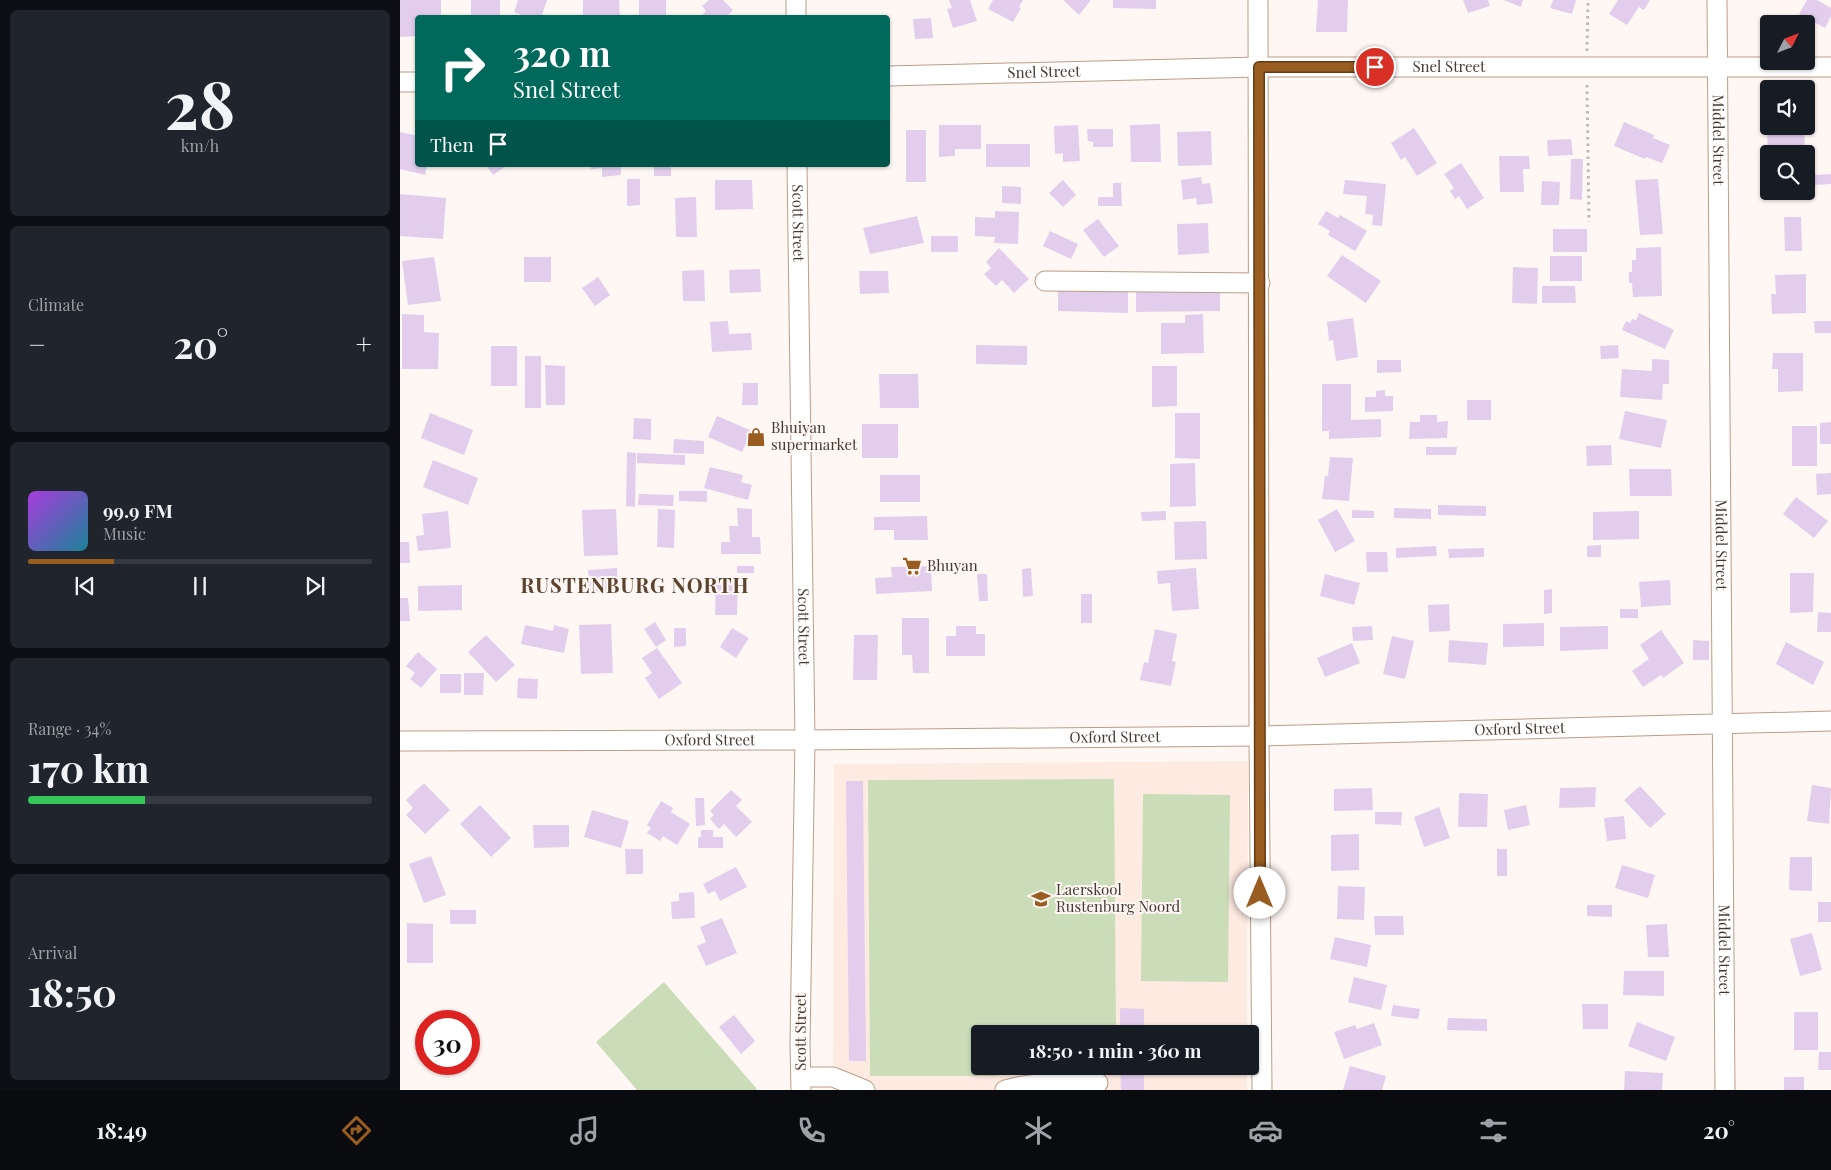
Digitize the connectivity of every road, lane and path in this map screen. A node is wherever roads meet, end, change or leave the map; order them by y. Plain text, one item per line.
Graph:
1 (796, 0) edge
2 (1258, 0) edge
3 (1588, 0) edge
4 (1717, 0) edge
5 (796, 15) edge
6 (1259, 67) junction
7 (1587, 67) junction
8 (1718, 67) junction
9 (1831, 67) edge
10 (890, 76) edge
11 (400, 82) edge
12 (415, 82) edge
13 (797, 167) edge
14 (1589, 222) dead end
15 (1045, 281) dead end
16 (1260, 283) junction
17 (1831, 721) edge
18 (1722, 723) junction
19 (1259, 736) junction
20 (805, 740) junction
21 (400, 741) edge
22 (801, 1083) edge
23 (1098, 1083) dead end
24 (865, 1090) edge
25 (1005, 1090) edge
26 (1262, 1090) edge
27 (1725, 1090) edge

1 - 5 street
2 - 6 street
3 - 7 path
4 - 8 street, Middel Street
6 - 7 street, Snel Street
6 - 10 street, Snel Street
6 - 16 street
7 - 8 street, Snel Street
7 - 14 path
8 - 9 street, Snel Street
8 - 18 street, Middel Street
11 - 12 street
13 - 20 street, Scott Street
15 - 16 street
16 - 19 street
17 - 18 street, Oxford Street
18 - 19 street, Oxford Street
18 - 27 street, Middel Street
19 - 20 street, Oxford Street
19 - 26 street
20 - 21 street, Oxford Street
20 - 22 street, Scott Street
22 - 24 street
23 - 25 street

